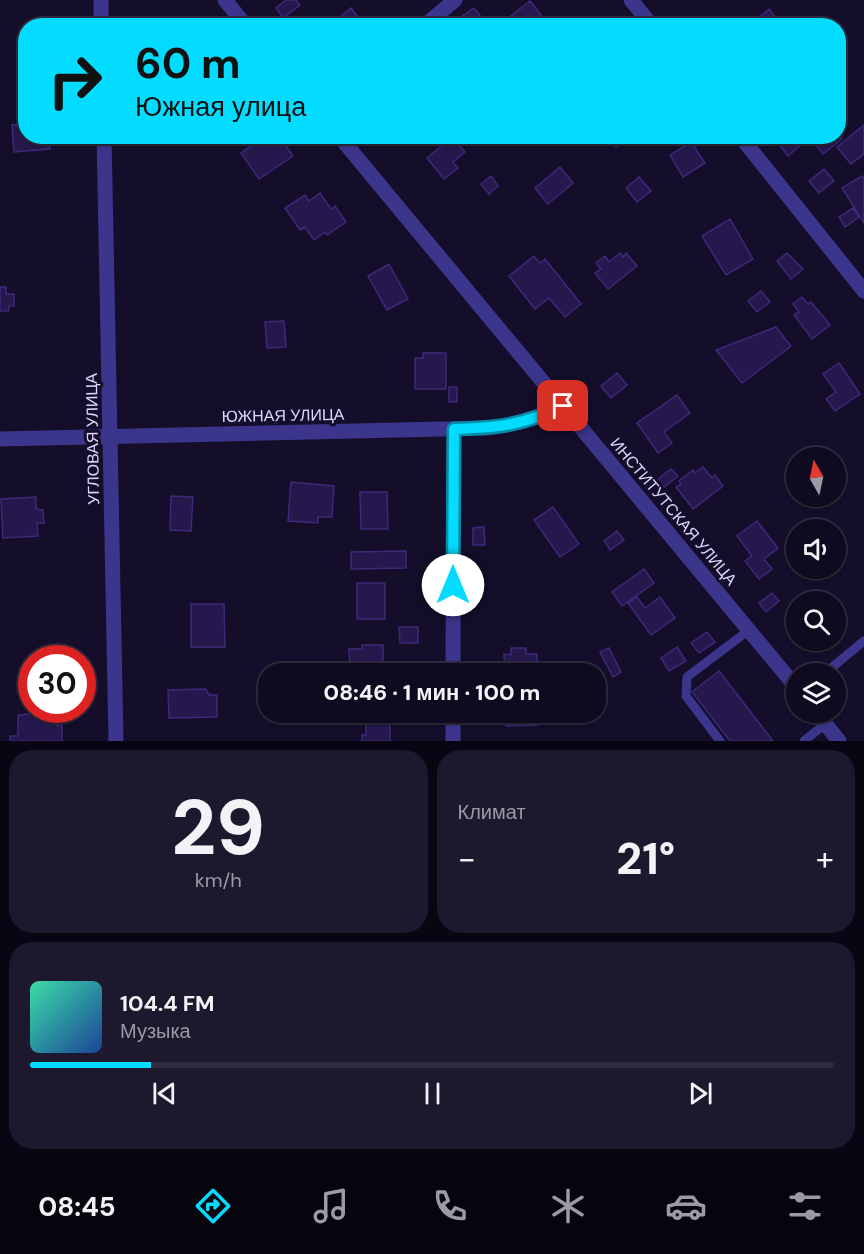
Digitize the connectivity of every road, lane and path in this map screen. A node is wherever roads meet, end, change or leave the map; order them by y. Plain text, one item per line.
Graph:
1 (101, 0) edge
2 (225, 0) edge
3 (455, 0) edge
4 (631, 0) edge
5 (101, 18) edge
6 (240, 18) edge
7 (434, 18) edge
8 (646, 18) edge
9 (104, 144) edge
10 (346, 144) edge
11 (746, 144) edge
12 (864, 291) edge
13 (563, 406) junction
14 (454, 429) junction
15 (110, 436) junction
16 (0, 439) edge
17 (749, 630) junction
18 (864, 641) edge
19 (453, 663) edge
20 (837, 663) edge
21 (786, 675) edge
22 (453, 723) edge
23 (817, 723) edge
24 (825, 723) edge
25 (116, 741) edge
26 (453, 741) edge
27 (720, 741) edge
28 (804, 741) edge
29 (839, 741) edge

1 - 5 street
2 - 6 street
3 - 7 street
4 - 8 street
9 - 15 street, УГЛОВАЯ УЛИЦА
10 - 13 street, ИНСТИТУТСКАЯ УЛИЦА
11 - 12 street
13 - 14 street, ЮЖНАЯ УЛИЦА
13 - 17 street, ИНСТИТУТСКАЯ УЛИЦА
14 - 15 street, ЮЖНАЯ УЛИЦА
14 - 19 street
15 - 16 street, ЮЖНАЯ УЛИЦА
15 - 25 street, УГЛОВАЯ УЛИЦА
17 - 21 street, ИНСТИТУТСКАЯ УЛИЦА
17 - 27 lane
18 - 20 lane
22 - 26 street
23 - 28 lane
24 - 29 street

